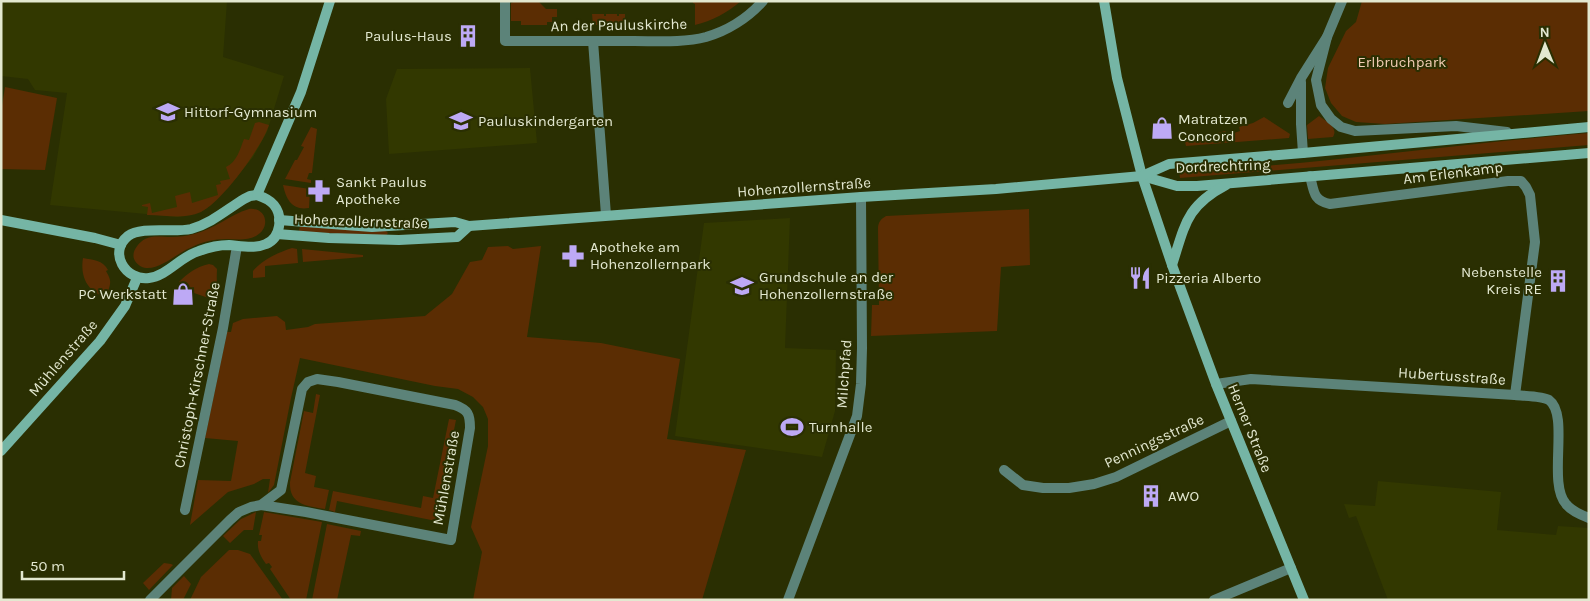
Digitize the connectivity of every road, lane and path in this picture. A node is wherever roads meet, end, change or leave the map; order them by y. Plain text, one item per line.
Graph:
1 (330, 1) edge
2 (505, 1) edge
3 (763, 1) edge
4 (1104, 1) edge
5 (1342, 1) edge
6 (1327, 37) junction
7 (593, 41) junction
8 (1301, 78) junction
9 (1288, 103) dead end
10 (1589, 127) edge
11 (1512, 133) junction
12 (1589, 153) edge
13 (1303, 154) junction
14 (1142, 176) junction
15 (1310, 176) junction
16 (1231, 183) junction
17 (257, 196) junction
18 (861, 197) junction
19 (606, 215) junction
20 (1, 220) edge
21 (279, 220) junction
22 (469, 226) junction
23 (277, 234) junction
24 (121, 245) junction
25 (237, 246) junction
26 (1172, 265) junction
27 (137, 278) junction
28 (1216, 384) junction
29 (1515, 395) junction
30 (1231, 421) junction
31 (1, 450) edge
32 (1004, 470) dead end
33 (262, 506) junction
34 (185, 510) dead end
35 (1589, 518) edge
36 (1291, 568) junction
37 (150, 600) edge
38 (788, 600) edge
39 (1214, 600) edge
40 (1304, 600) edge

1 - 17 main road
2 - 7 street, An der Pauluskirche
3 - 7 street, An der Pauluskirche
4 - 14 main road, Herner Straße
5 - 6 street
6 - 8 street
6 - 11 street, Dordrechtring
7 - 19 street
8 - 9 street
8 - 13 street
10 - 11 main road, Dordrechtring
11 - 13 main road, Dordrechtring
12 - 15 main road, Dordrechtring
13 - 14 main road, Dordrechtring
14 - 16 main road, Dordrechtring
14 - 18 main road, Hohenzollernstraße
14 - 26 main road, Herner Straße
15 - 16 main road, Dordrechtring
15 - 29 street, Am Erlenkamp
16 - 26 main road
17 - 21 main road, Hohenzollernstraße
17 - 24 main road
18 - 19 main road, Hohenzollernstraße
18 - 38 street, Milchpfad
19 - 22 main road, Hohenzollernstraße
20 - 24 main road
21 - 22 main road, Hohenzollernstraße
21 - 23 main road, Hohenzollernstraße
22 - 23 main road, Hohenzollernstraße
23 - 25 main road, Hohenzollernstraße
24 - 27 main road
25 - 27 main road, Hohenzollernstraße
25 - 34 street, Christoph-Kirschner-Straße
26 - 28 main road, Herner Straße
27 - 31 main road, Mühlenstraße
28 - 29 street, Hubertusstraße
28 - 30 main road, Herner Straße
29 - 35 street, Hubertusstraße
30 - 32 street, Penningsstraße
30 - 36 main road, Herner Straße
33 - 33 street, Mühlenstraße
33 - 37 street, Mühlenstraße
36 - 39 street
36 - 40 main road, Herner Straße

